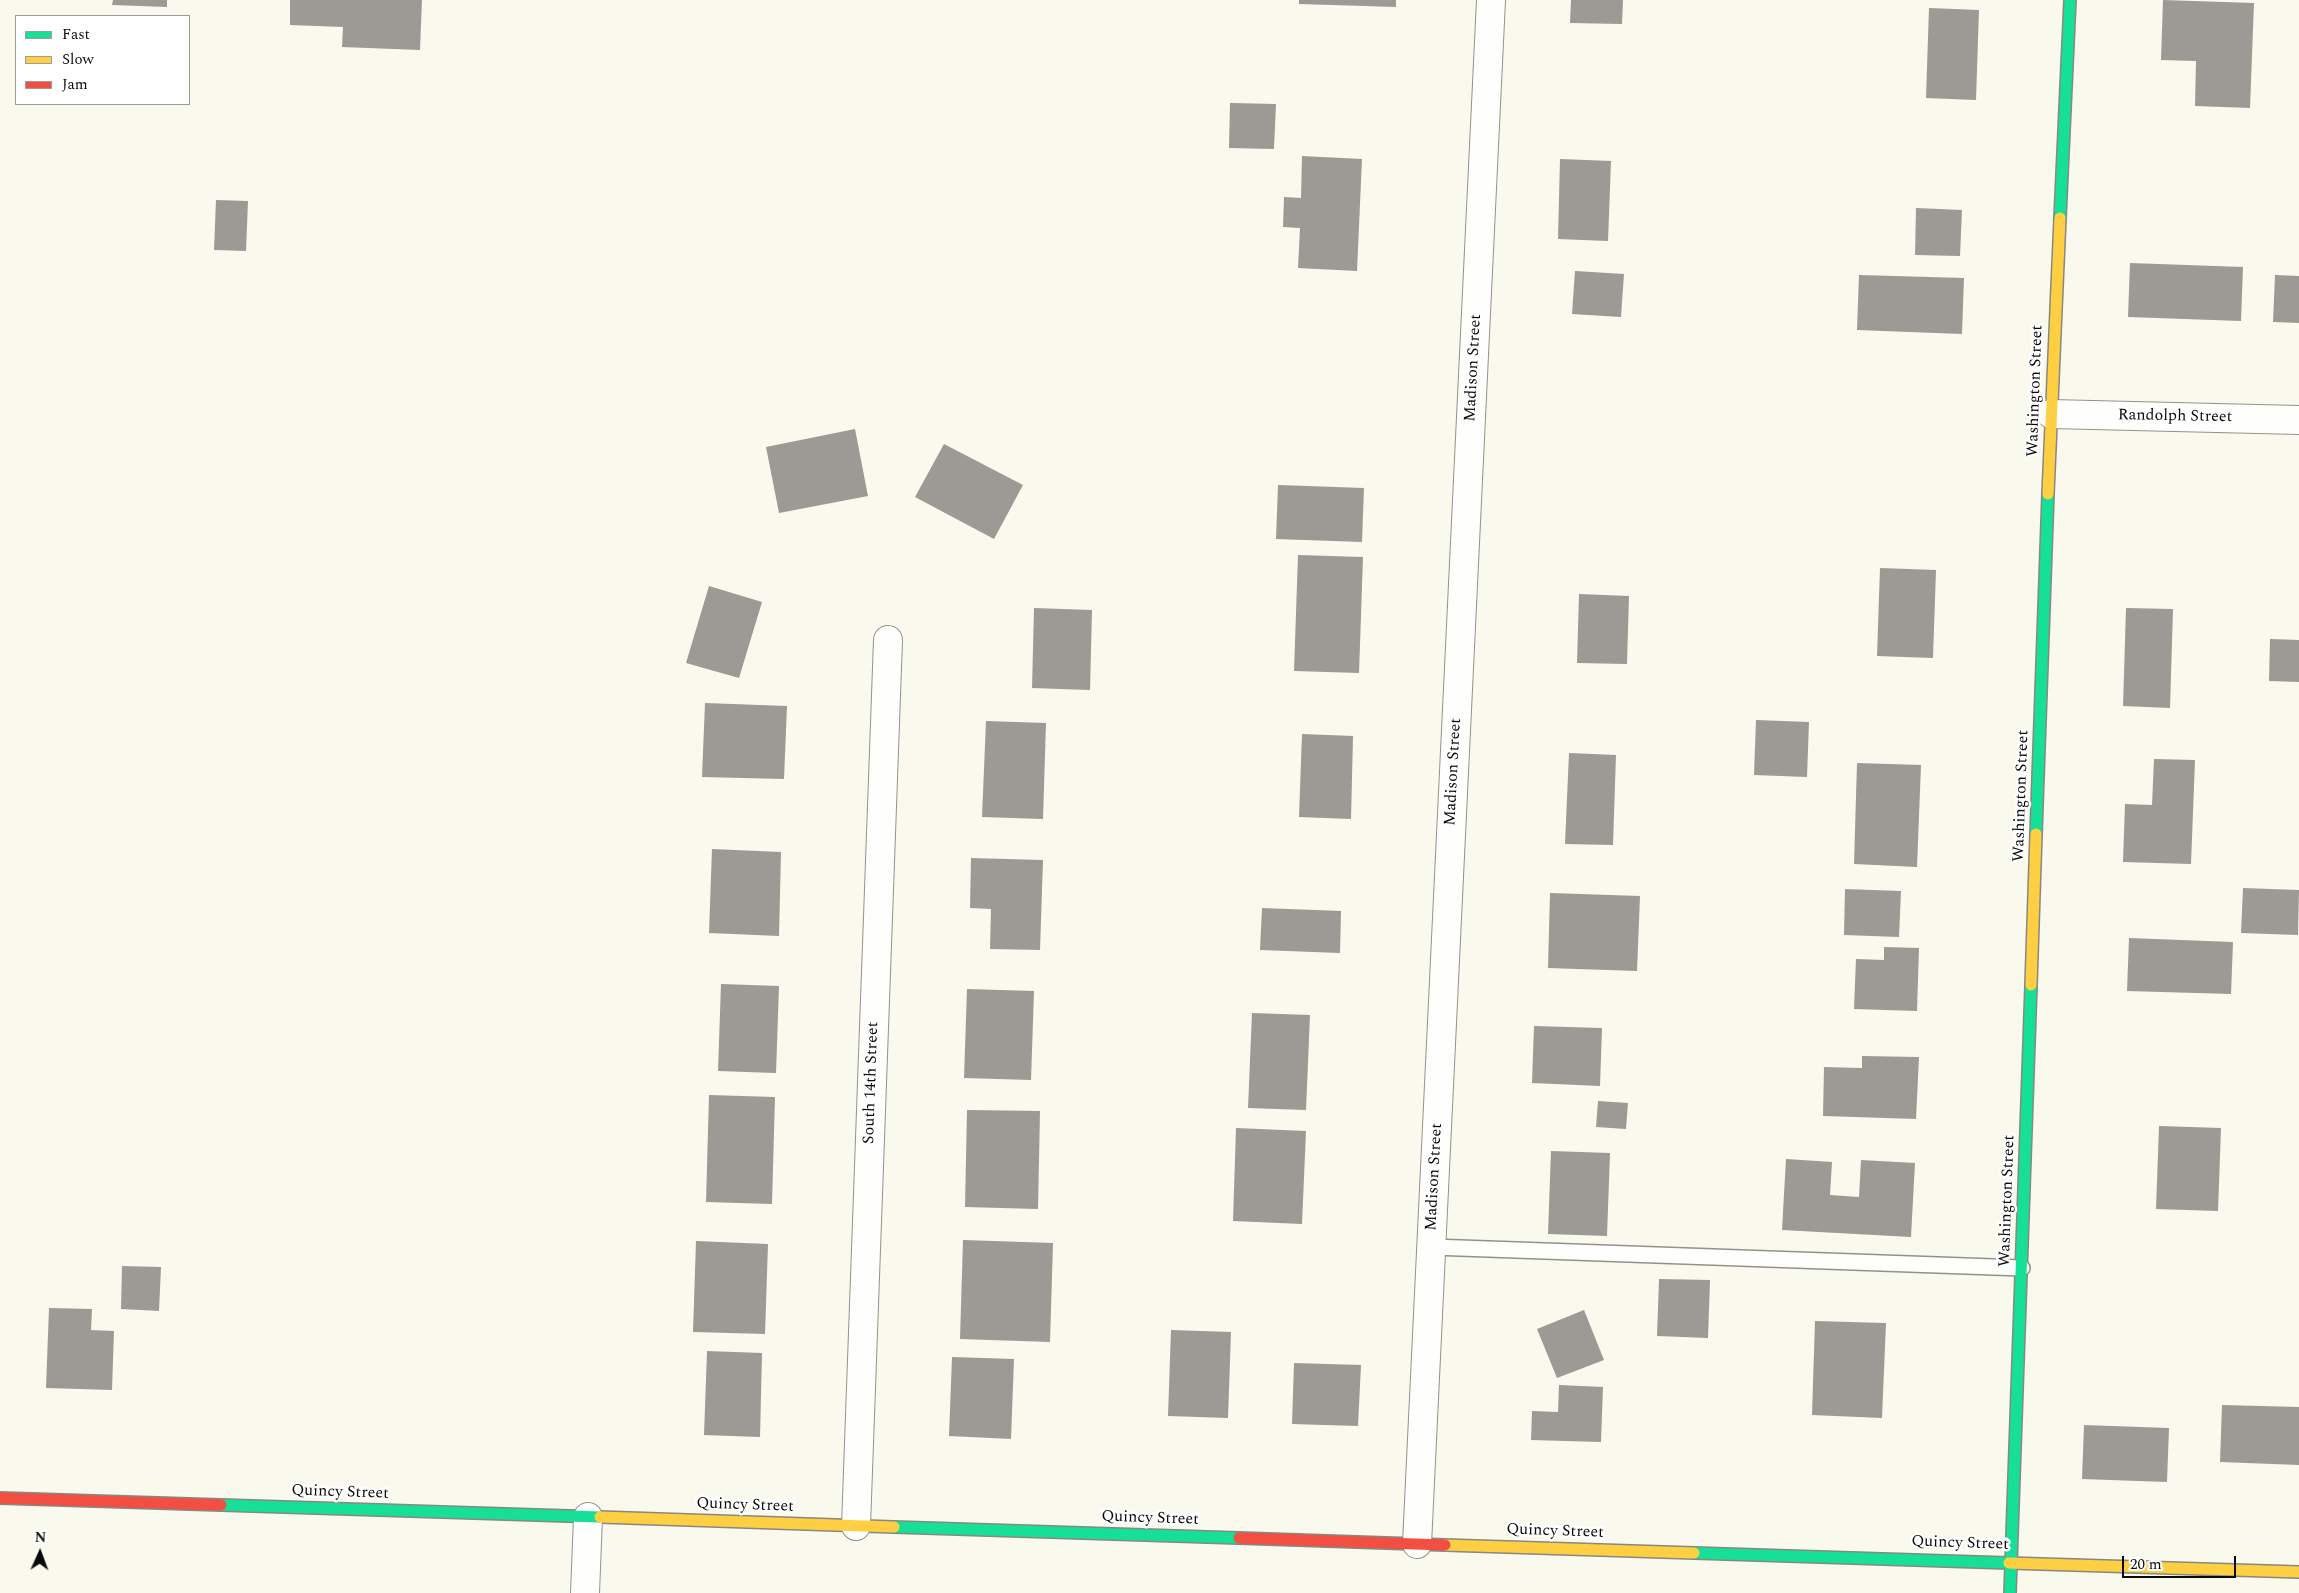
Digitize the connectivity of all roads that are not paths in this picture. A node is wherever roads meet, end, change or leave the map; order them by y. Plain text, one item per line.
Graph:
1 (1491, 0) edge
2 (2070, 0) edge
3 (2051, 414) junction
4 (2299, 420) edge
5 (888, 640) dead end
6 (1432, 1247) junction
7 (2022, 1268) junction
8 (0, 1498) edge
9 (588, 1517) junction
10 (856, 1526) junction
11 (1417, 1544) junction
12 (2012, 1562) junction
13 (2299, 1572) edge
14 (585, 1593) edge
15 (2010, 1593) edge

1 - 6 street, Madison Street
2 - 3 street, Washington Street
3 - 4 street, Randolph Street
3 - 7 street, Washington Street
5 - 10 street, South 14th Street
6 - 7 lane
6 - 11 street, Madison Street
7 - 12 street, Washington Street
8 - 9 street, Quincy Street
9 - 10 street, Quincy Street
9 - 14 street
10 - 11 street, Quincy Street
11 - 12 street, Quincy Street
12 - 13 street, Quincy Street
12 - 15 street, Washington Street

